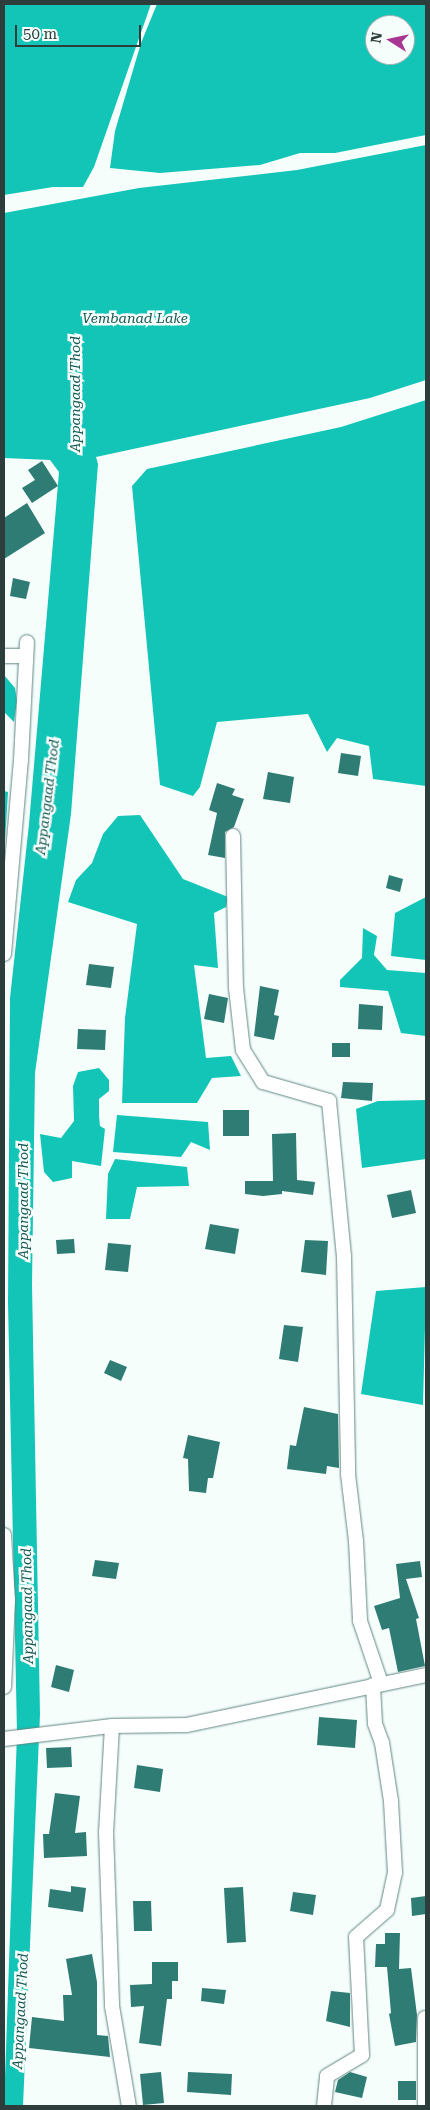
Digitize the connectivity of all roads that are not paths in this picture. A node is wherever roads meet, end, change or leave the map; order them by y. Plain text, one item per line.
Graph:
1 (4, 656) edge
2 (233, 836) dead end
3 (4, 954) edge
4 (4, 1535) edge
5 (426, 1675) edge
6 (377, 1684) junction
7 (4, 1687) edge
8 (112, 1726) junction
9 (6, 1739) edge
10 (425, 2018) dead end
11 (129, 2106) edge
12 (324, 2106) edge
13 (425, 2106) edge

1 - 3 street
2 - 6 street
4 - 7 street
5 - 6 street
6 - 8 street
6 - 12 street
8 - 9 street
8 - 11 street
10 - 13 street

